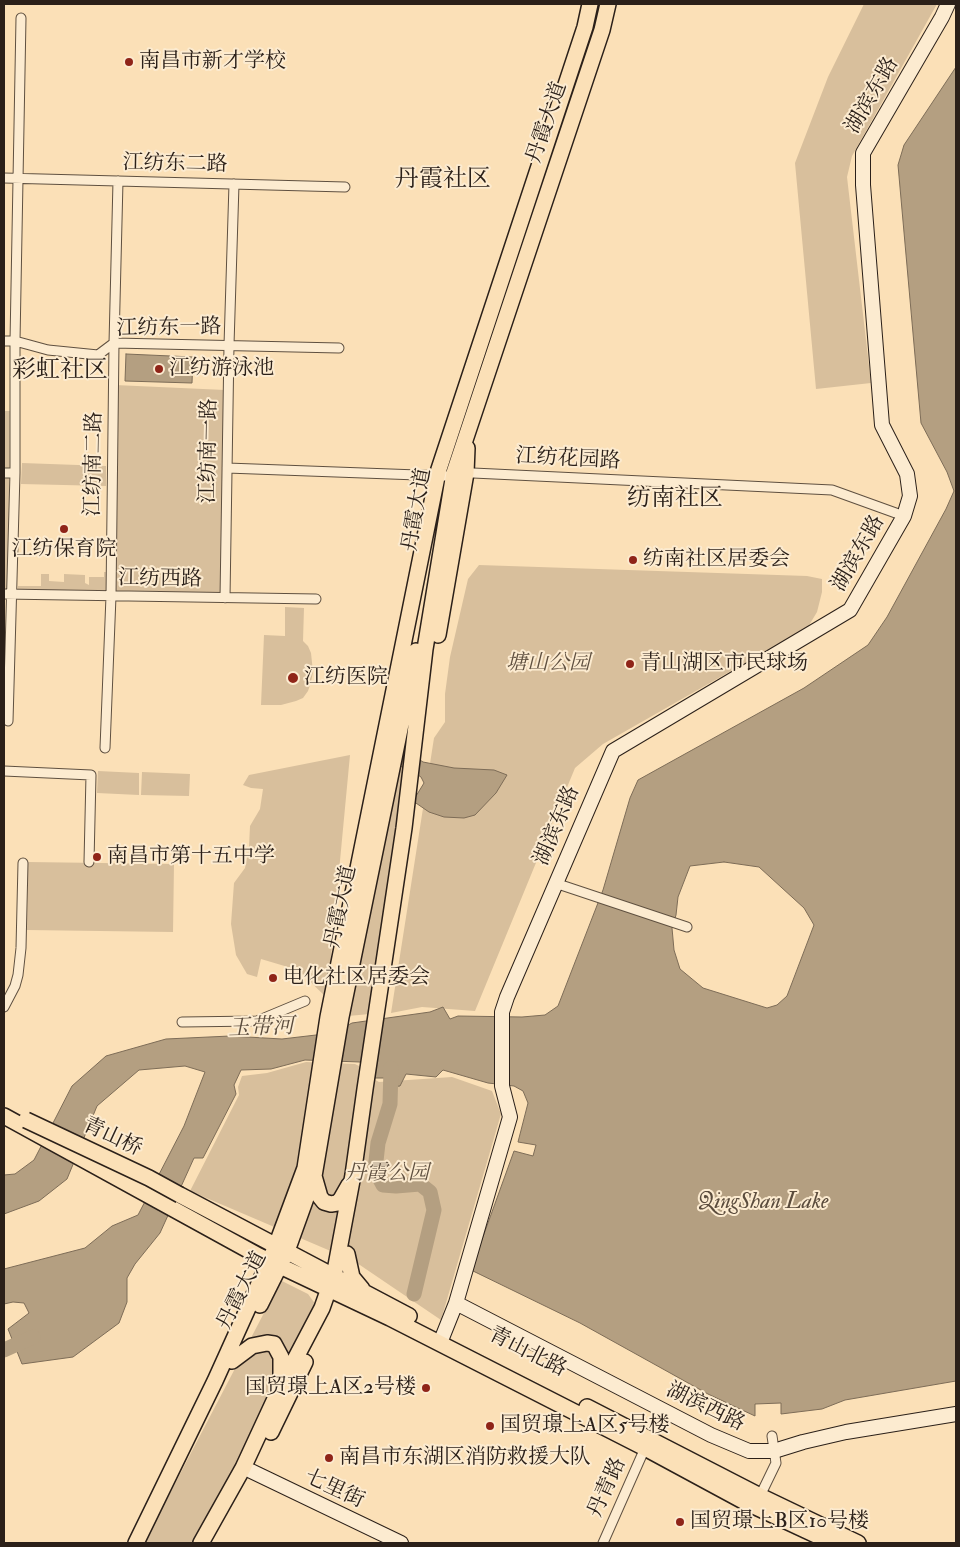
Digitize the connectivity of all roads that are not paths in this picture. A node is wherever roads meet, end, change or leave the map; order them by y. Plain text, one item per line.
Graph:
1 (590, 4) edge
2 (608, 4) edge
3 (948, 4) edge
4 (21, 18) dead end
5 (4, 178) edge
6 (18, 178) junction
7 (118, 181) junction
8 (234, 184) junction
9 (346, 187) dead end
10 (4, 341) edge
11 (16, 342) junction
12 (114, 343) junction
13 (229, 344) junction
14 (339, 348) dead end
15 (461, 425) junction
16 (227, 468) junction
17 (4, 473) edge
18 (15, 473) junction
19 (450, 474) junction
20 (904, 516) junction
21 (8, 594) edge
22 (111, 596) junction
23 (225, 598) junction
24 (316, 599) dead end
25 (8, 722) dead end
26 (105, 748) dead end
27 (4, 771) edge
28 (89, 862) dead end
29 (23, 863) dead end
30 (556, 883) junction
31 (687, 927) dead end
32 (305, 1001) dead end
33 (4, 1007) edge
34 (182, 1022) dead end
35 (370, 1077) junction
36 (325, 1080) junction
37 (4, 1110) edge
38 (4, 1116) edge
39 (27, 1125) junction
40 (353, 1175) junction
41 (314, 1176) junction
42 (180, 1195) joint
43 (294, 1196) junction
44 (174, 1210) joint
45 (246, 1231) junction
46 (240, 1246) junction
47 (281, 1248) junction
48 (347, 1254) junction
49 (274, 1263) junction
50 (336, 1285) junction
51 (371, 1302) junction
52 (456, 1303) junction
53 (247, 1310) junction
54 (324, 1322) junction
55 (441, 1339) junction
56 (232, 1361) junction
57 (281, 1386) junction
58 (956, 1414) edge
59 (772, 1436) dead end
60 (645, 1448) junction
61 (774, 1450) junction
62 (251, 1472) junction
63 (760, 1496) junction
64 (136, 1543) edge
65 (141, 1543) edge
66 (201, 1543) edge
67 (210, 1543) edge
68 (400, 1543) edge
69 (603, 1543) edge
70 (833, 1543) edge
71 (858, 1543) edge

1 - 15 main road, 丹霞大道
2 - 15 main road, 丹霞大道
3 - 20 street, 湖滨东路
4 - 6 street
5 - 6 street, 江纺东二路
6 - 7 street, 江纺东二路
6 - 11 street
7 - 8 street, 江纺东二路
7 - 12 street, 江纺南二路
8 - 9 street, 江纺东二路
8 - 13 street, 江纺南一路
10 - 11 street, 江纺东一路
11 - 12 street, 江纺东一路
11 - 18 street
12 - 13 street, 江纺东一路
12 - 22 street, 江纺南二路
13 - 14 street, 江纺东一路
13 - 16 street, 江纺南一路
15 - 19 main road, 丹霞大道
15 - 19 main road, 丹霞大道
16 - 19 street, 江纺花园路
16 - 23 street, 江纺南一路
17 - 18 street
18 - 21 street
19 - 20 street, 江纺花园路
19 - 35 main road, 丹霞大道
19 - 36 main road, 丹霞大道
20 - 30 street, 湖滨东路
21 - 22 street, 江纺西路
21 - 25 street
22 - 23 street, 江纺西路
22 - 26 street, 江纺南二路
23 - 24 street, 江纺西路
27 - 28 street
29 - 33 street
30 - 31 street
30 - 52 street, 湖滨东路
32 - 34 street
35 - 40 main road, 丹霞大道
35 - 48 main road, 丹霞大道
36 - 41 main road, 丹霞大道
36 - 43 main road, 丹霞大道
37 - 39 main road
38 - 39 main road
39 - 42 main road, 青山桥, bridge
39 - 44 main road, 青山桥
40 - 41 main road
40 - 50 main road, 丹霞大道
41 - 47 main road, 丹霞大道
42 - 45 main road, 青山北路
43 - 45 main road
43 - 47 main road, 丹霞大道
44 - 46 main road, 青山北路
45 - 47 main road, 青山北路
46 - 49 main road, 青山北路
46 - 53 main road
47 - 49 main road, 丹霞大道
47 - 50 main road, 青山北路
48 - 50 main road, 丹霞大道
48 - 51 main road
49 - 50 main road, 青山北路
49 - 53 main road, 丹霞大道
49 - 56 main road, 丹霞大道
50 - 51 main road, 青山北路
50 - 54 main road, 丹霞大道
50 - 57 main road, 丹霞大道
51 - 54 main road
51 - 55 main road, 青山北路
52 - 55 street
52 - 61 street, 湖滨西路
53 - 64 main road, 丹霞大道
54 - 62 main road, 丹霞大道
55 - 60 main road, 青山北路
55 - 63 main road, 青山北路
56 - 57 main road
56 - 65 main road, 丹霞大道
57 - 66 main road, 丹霞大道
58 - 61 street, 湖滨西路
59 - 61 street
60 - 69 street, 丹青路
60 - 70 main road, 青山北路
61 - 63 street
62 - 67 main road, 丹霞大道
62 - 68 street, 七里街
63 - 71 main road, 青山北路

